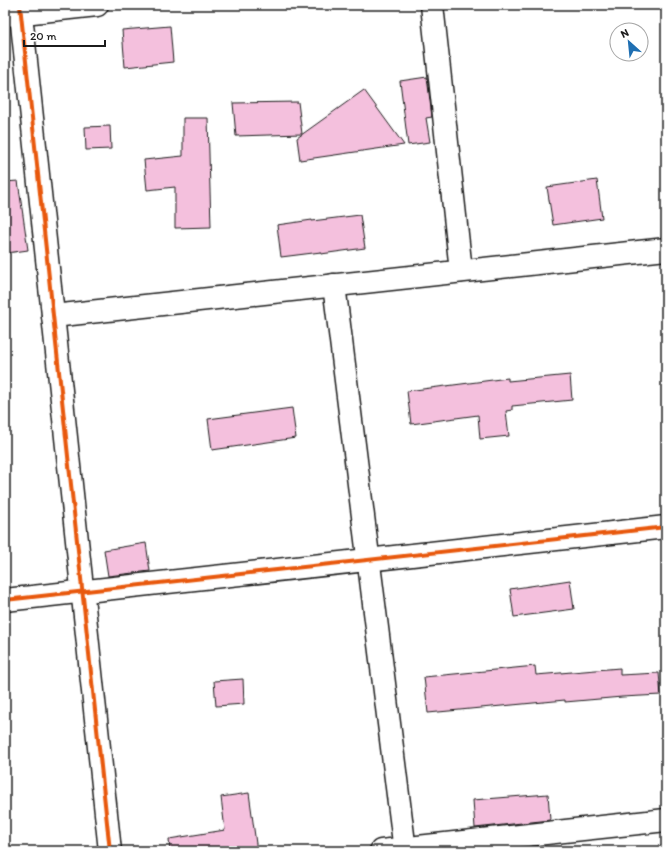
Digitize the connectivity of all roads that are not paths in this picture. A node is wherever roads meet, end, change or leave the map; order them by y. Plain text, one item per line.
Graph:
1 (97, 5) edge
2 (432, 5) edge
3 (16, 11) edge
4 (666, 249) edge
5 (461, 271) junction
6 (334, 285) junction
7 (53, 316) junction
8 (666, 527) edge
9 (369, 560) junction
10 (83, 591) junction
11 (5, 600) edge
12 (666, 820) edge
13 (405, 850) edge
14 (110, 851) edge
15 (381, 851) edge

1 - 3 street
2 - 5 street
3 - 7 street
4 - 5 street
5 - 6 street
6 - 7 street
6 - 9 street
7 - 10 street
8 - 9 street
9 - 10 street
9 - 13 street
10 - 11 street
10 - 14 street
12 - 13 street
13 - 15 street

